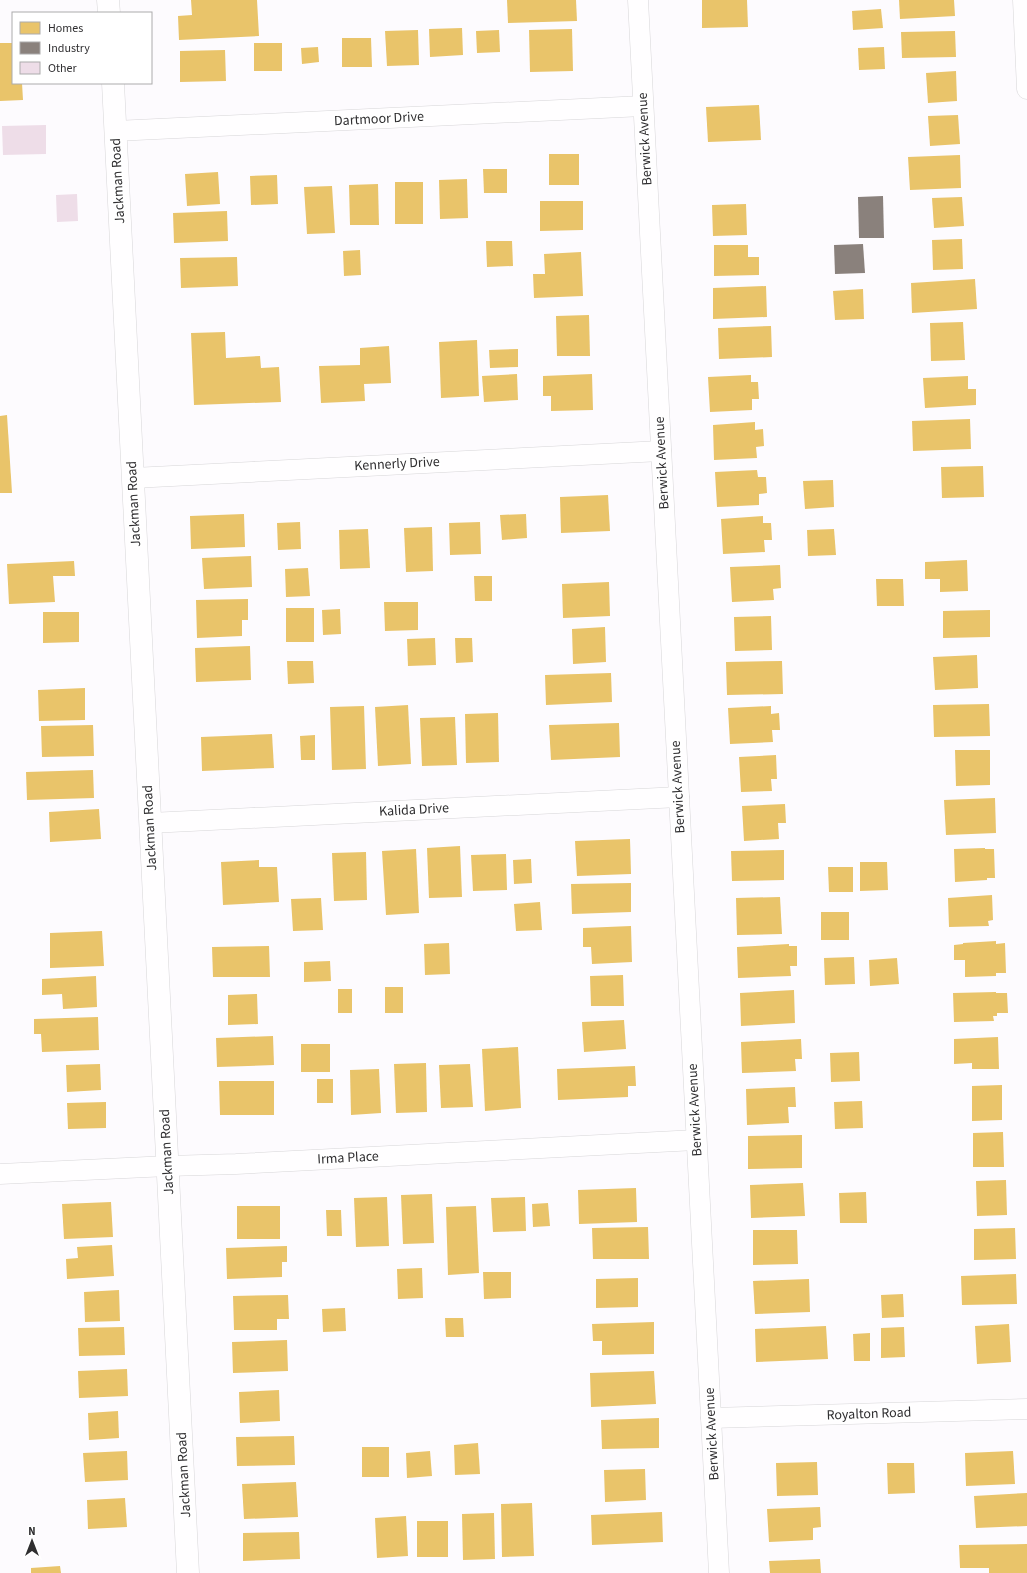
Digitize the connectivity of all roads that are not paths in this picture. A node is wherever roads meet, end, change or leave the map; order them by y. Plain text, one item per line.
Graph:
1 (108, 0) edge
2 (638, 0) edge
3 (1023, 0) edge
4 (109, 12) edge
5 (113, 84) edge
6 (1027, 89) edge
7 (643, 106) junction
8 (115, 131) junction
9 (662, 451) junction
10 (133, 478) junction
11 (679, 797) junction
12 (150, 823) junction
13 (696, 1140) junction
14 (168, 1166) junction
15 (0, 1174) edge
16 (1027, 1409) edge
17 (711, 1418) junction
18 (188, 1573) edge
19 (719, 1573) edge

1 - 4 street
2 - 7 street, Berwick Avenue
3 - 6 street
5 - 8 street, Jackman Road
7 - 8 street, Dartmoor Drive
7 - 9 street, Berwick Avenue
8 - 10 street, Jackman Road
9 - 10 street, Kennerly Drive
9 - 11 street, Berwick Avenue
10 - 12 street, Jackman Road
11 - 12 street, Kalida Drive
11 - 13 street, Berwick Avenue
12 - 14 street, Jackman Road
13 - 14 street, Irma Place
13 - 17 street, Berwick Avenue
14 - 15 street, Irma Place
14 - 18 street, Jackman Road
16 - 17 street, Royalton Road
17 - 19 street, Berwick Avenue

